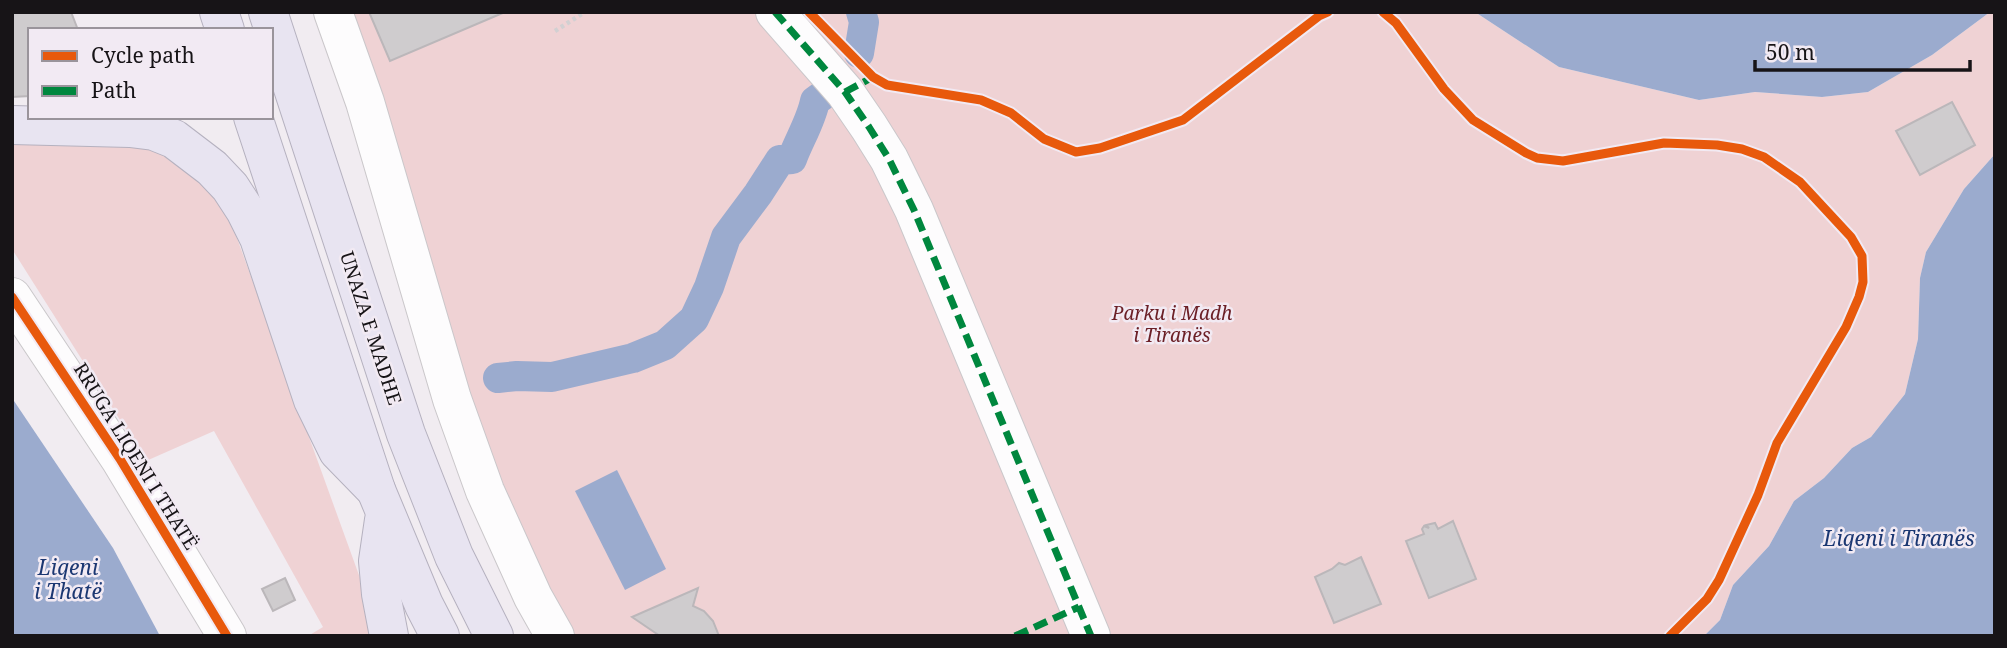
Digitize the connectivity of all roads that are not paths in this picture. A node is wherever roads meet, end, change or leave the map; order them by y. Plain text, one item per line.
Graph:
1 (268, 12) edge
2 (332, 12) edge
3 (775, 12) edge
4 (255, 119) edge
5 (12, 125) edge
6 (12, 297) edge
7 (380, 502) junction
8 (227, 636) edge
9 (389, 636) edge
10 (440, 636) edge
11 (494, 636) edge
12 (555, 636) edge
13 (1091, 636) edge

1 - 11 highway, UNAZA E MADHE
2 - 12 street
3 - 13 street
4 - 7 highway
5 - 7 highway
6 - 8 street, RRUGA LIQENI I THATË
7 - 9 highway
7 - 10 highway

